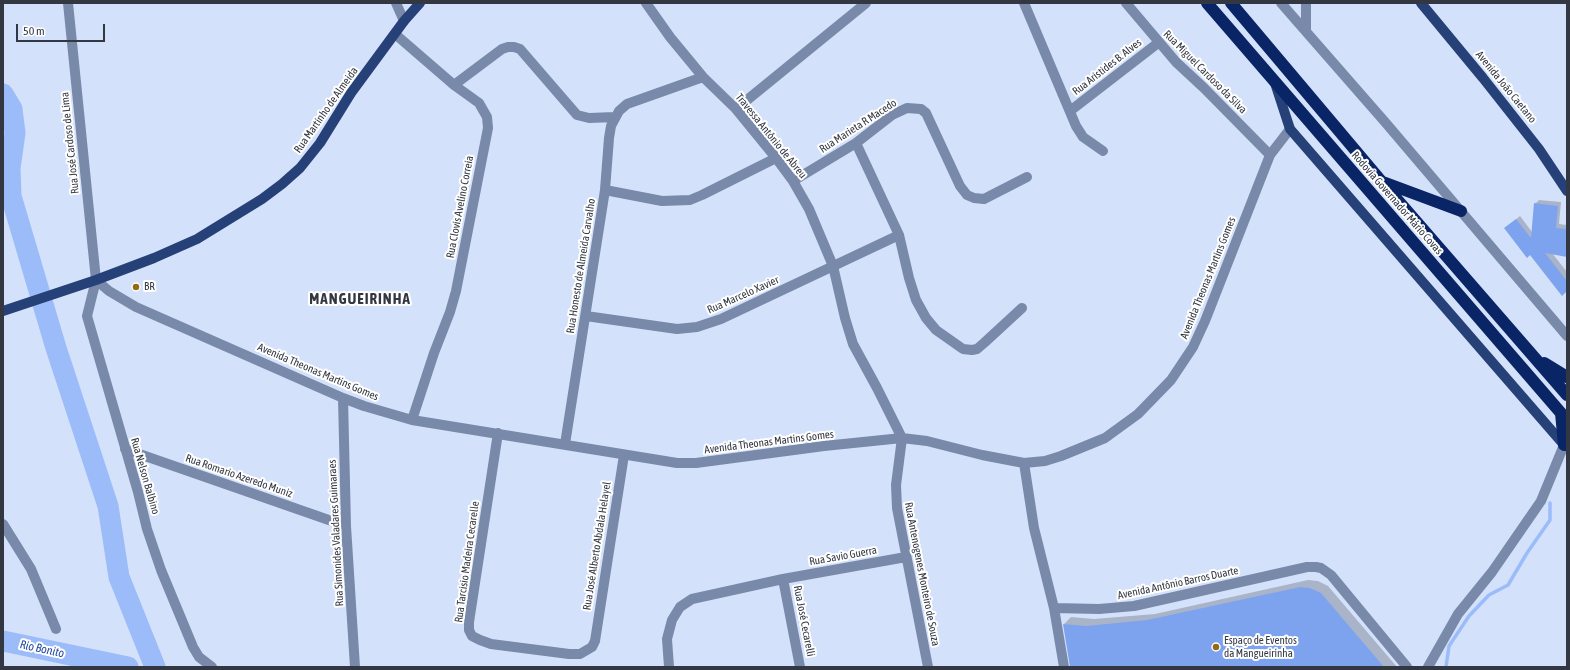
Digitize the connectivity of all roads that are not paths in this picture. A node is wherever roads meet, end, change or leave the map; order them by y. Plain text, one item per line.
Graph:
1 (68, 3) edge
2 (396, 3) edge
3 (420, 3) edge
4 (646, 3) edge
5 (866, 3) edge
6 (1024, 3) edge
7 (1126, 3) edge
8 (1208, 3) edge
9 (1231, 3) edge
10 (1281, 3) edge
11 (1306, 3) edge
12 (1421, 3) edge
13 (404, 21) junction
14 (1306, 31) junction
15 (395, 34) junction
16 (1158, 43) junction
17 (703, 77) junction
18 (1273, 78) junction
19 (454, 84) junction
20 (736, 109) junction
21 (1070, 111) junction
22 (615, 117) junction
23 (1290, 129) junction
24 (856, 143) junction
25 (1104, 151) dead end
26 (1270, 155) junction
27 (776, 158) junction
28 (1027, 177) dead end
29 (793, 181) junction
30 (1382, 182) junction
31 (605, 190) junction
32 (1567, 191) edge
33 (1461, 211) junction
34 (899, 235) junction
35 (833, 266) junction
36 (96, 280) junction
37 (1022, 308) dead end
38 (3, 311) edge
39 (586, 316) junction
40 (1567, 336) edge
41 (1534, 356) junction
42 (1567, 377) edge
43 (1567, 395) edge
44 (343, 398) junction
45 (1564, 416) edge
46 (412, 420) junction
47 (498, 433) junction
48 (902, 438) junction
49 (565, 444) junction
50 (1566, 446) edge
51 (125, 449) junction
52 (624, 455) junction
53 (1024, 463) junction
54 (3, 524) edge
55 (346, 526) junction
56 (906, 557) junction
57 (784, 579) junction
58 (1054, 608) junction
59 (56, 629) dead end
60 (595, 641) joint
61 (212, 667) edge
62 (355, 667) edge
63 (669, 667) edge
64 (800, 667) edge
65 (928, 667) edge
66 (1064, 667) edge
67 (1407, 667) edge
68 (1428, 667) edge

1 - 36 street, Rua José Cardoso de Lima
2 - 13 street
3 - 13 main road, Rua Martinho de Almeida
4 - 17 street, Travessa Antônio de Abreu
5 - 20 street
6 - 21 street, Rua Aristides B. Alves
7 - 16 street, Rua Miguel Cardoso da Silva
8 - 18 highway, Rodovia Governador Mário Covas
9 - 30 highway, Rodovia Governador Mário Covas
10 - 14 street
11 - 14 street
12 - 32 main road, Avenida João Caetano
13 - 15 main road, Rua Martinho de Almeida
14 - 33 street
15 - 19 street, Rua Clovis Avelino Correia
15 - 36 main road, Rua Martinho de Almeida
16 - 21 street, Rua Aristides B. Alves
16 - 26 street, Rua Miguel Cardoso da Silva
17 - 20 street, Travessa Antônio de Abreu
17 - 22 street, Rua Honesto de Almeida Carvalho
18 - 23 main road
18 - 45 highway, Rodovia Governador Mário Covas
19 - 22 street
19 - 46 street, Rua Clovis Avelino Correia
20 - 27 street, Travessa Antônio de Abreu
21 - 25 street, Rua Aristides B. Alves
22 - 31 street, Rua Honesto de Almeida Carvalho
23 - 26 street, Avenida Theonas Martins Gomes
23 - 50 main road
24 - 28 street, Rua Marieta R Macedo
24 - 29 street, Rua Marieta R Macedo
24 - 34 street
26 - 53 street, Avenida Theonas Martins Gomes
27 - 29 street, Travessa Antônio de Abreu
27 - 31 street
29 - 35 street, Travessa Antônio de Abreu
30 - 33 highway
30 - 41 highway, Rodovia Governador Mário Covas
31 - 39 street, Rua Honesto de Almeida Carvalho
33 - 40 street
34 - 35 street, Rua Marcelo Xavier
34 - 37 street
35 - 39 street, Rua Marcelo Xavier
35 - 48 street, Travessa Antônio de Abreu
36 - 38 main road, Rua Martinho de Almeida
36 - 44 street, Avenida Theonas Martins Gomes
36 - 51 street, Rua Nelson Balbino
39 - 49 street, Rua Honesto de Almeida Carvalho
41 - 42 highway
41 - 43 highway, Rodovia Governador Mário Covas
44 - 46 street, Avenida Theonas Martins Gomes
44 - 55 street, Rua Simonides Valadares Guimaraes
45 - 50 highway
46 - 47 street, Avenida Theonas Martins Gomes
47 - 49 street, Avenida Theonas Martins Gomes
47 - 60 street, Rua Tarcisio Madeira Cecarelle
48 - 52 street, Avenida Theonas Martins Gomes
48 - 53 street, Avenida Theonas Martins Gomes
48 - 56 street, Rua Antenogenes Monteiro de Souza
49 - 52 street, Avenida Theonas Martins Gomes
50 - 68 street
51 - 55 street, Rua Romario Azeredo Muniz
51 - 61 street, Rua Nelson Balbino
52 - 60 street, Rua José Alberto Abdala Helayel
53 - 58 street
54 - 59 street
55 - 62 street, Rua Simonides Valadares Guimaraes
56 - 57 street, Rua Savio Guerra
56 - 65 street, Rua Antenogenes Monteiro de Souza
57 - 63 street, Rua Savio Guerra
57 - 64 street, Rua José Cecarelli
58 - 66 street
58 - 67 street, Avenida Antônio Barros Duarte

